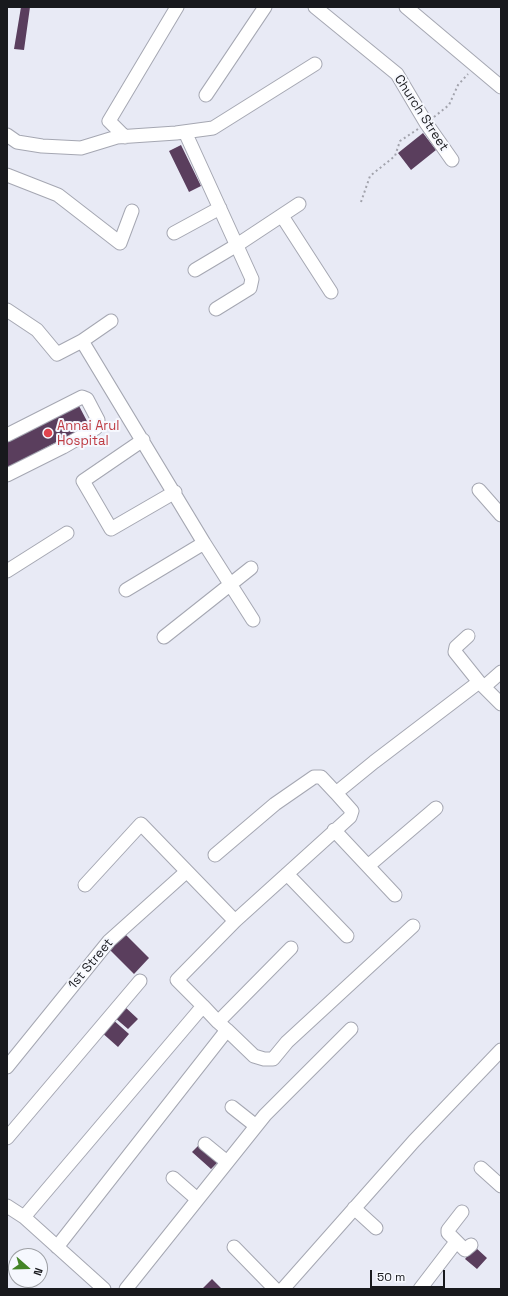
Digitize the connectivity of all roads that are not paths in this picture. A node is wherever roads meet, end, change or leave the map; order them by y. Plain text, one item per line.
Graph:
1 (177, 7) edge
2 (265, 7) edge
3 (315, 7) edge
4 (406, 7) edge
5 (315, 64) dead end
6 (501, 87) edge
7 (206, 95) dead end
8 (185, 132) junction
9 (7, 135) edge
10 (125, 137) junction
11 (452, 160) dead end
12 (7, 175) edge
13 (299, 204) dead end
14 (220, 208) junction
15 (132, 211) dead end
16 (282, 216) junction
17 (174, 233) dead end
18 (237, 245) junction
19 (195, 270) dead end
20 (331, 292) dead end
21 (216, 308) dead end
22 (7, 310) edge
23 (111, 321) dead end
24 (82, 341) junction
25 (7, 435) edge
26 (143, 440) junction
27 (7, 475) edge
28 (479, 490) dead end
29 (175, 492) junction
30 (501, 515) edge
31 (67, 533) dead end
32 (204, 543) junction
33 (251, 568) dead end
34 (7, 571) edge
35 (230, 585) junction
36 (126, 590) dead end
37 (254, 620) dead end
38 (468, 636) dead end
39 (164, 637) dead end
40 (501, 672) edge
41 (482, 685) junction
42 (501, 704) edge
43 (336, 793) junction
44 (436, 808) dead end
45 (334, 830) junction
46 (215, 855) dead end
47 (368, 866) junction
48 (186, 872) junction
49 (287, 874) junction
50 (85, 885) dead end
51 (395, 895) dead end
52 (235, 921) junction
53 (413, 926) dead end
54 (347, 936) dead end
55 (291, 948) dead end
56 (140, 981) dead end
57 (203, 1006) junction
58 (223, 1026) junction
59 (351, 1029) dead end
60 (501, 1050) edge
61 (7, 1067) edge
62 (232, 1108) dead end
63 (256, 1126) junction
64 (7, 1138) edge
65 (205, 1144) dead end
66 (227, 1162) junction
67 (481, 1168) dead end
68 (173, 1178) dead end
69 (501, 1186) edge
70 (197, 1199) junction
71 (7, 1206) edge
72 (354, 1208) junction
73 (462, 1212) dead end
74 (24, 1217) junction
75 (376, 1228) dead end
76 (456, 1242) junction
77 (471, 1245) dead end
78 (57, 1247) junction
79 (234, 1247) dead end
80 (104, 1289) edge
81 (126, 1289) edge
82 (275, 1289) edge
83 (283, 1289) edge
84 (420, 1289) edge

1 - 10 street
2 - 7 street
3 - 11 street, Church Street
4 - 6 street
5 - 8 street
8 - 10 street
8 - 14 street
9 - 10 street
12 - 15 street
13 - 16 street
14 - 17 street
14 - 18 street
16 - 18 street
16 - 20 street
18 - 19 street
18 - 21 street
22 - 24 street
23 - 24 street
24 - 26 street
25 - 27 street
26 - 29 street
26 - 29 street
28 - 30 street
29 - 32 street
31 - 34 street
32 - 35 street
32 - 36 street
33 - 35 street
35 - 37 street
35 - 39 street
38 - 41 street
40 - 41 street
41 - 42 street
41 - 43 street
43 - 45 street
43 - 46 street
44 - 47 street
45 - 47 street
45 - 49 street
47 - 51 street
48 - 50 street
48 - 52 street
48 - 61 street, 1st Street
49 - 52 street
49 - 54 street
52 - 57 street
53 - 58 street
55 - 58 street
56 - 64 street
57 - 58 street
57 - 74 street
58 - 78 street
59 - 63 street
60 - 72 street
62 - 63 street
63 - 66 street
65 - 66 street
66 - 70 street
67 - 69 street
68 - 70 street
70 - 81 street
71 - 74 street
72 - 75 street
72 - 83 street
73 - 76 street
74 - 78 street
76 - 77 street
76 - 84 street
78 - 80 street
79 - 82 street

